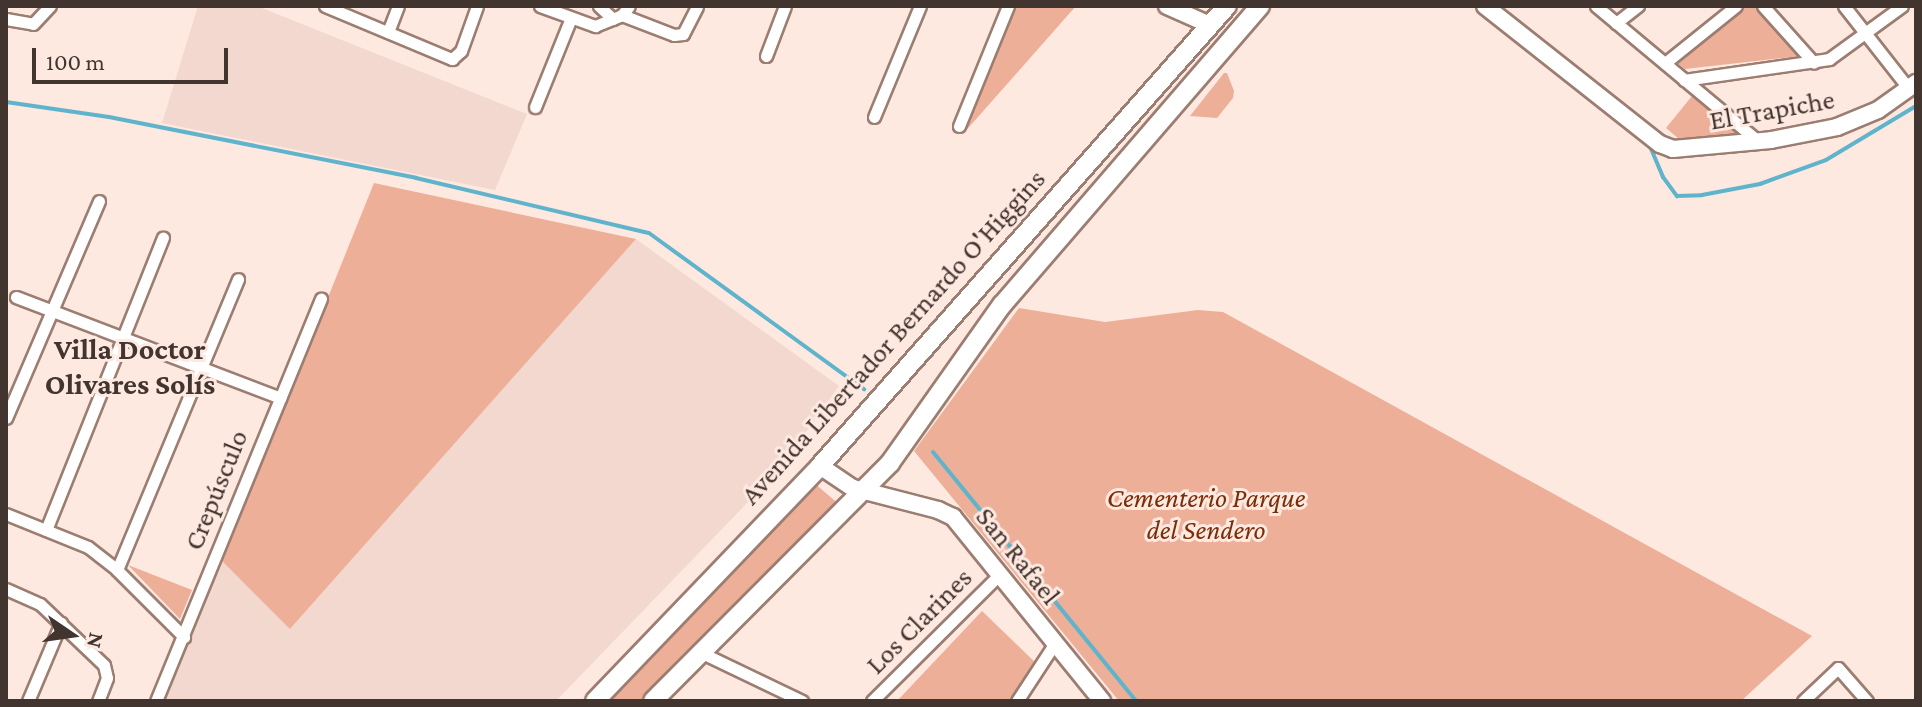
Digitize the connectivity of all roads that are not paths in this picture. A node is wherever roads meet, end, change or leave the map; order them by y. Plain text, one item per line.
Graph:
1 (50, 6) edge
2 (398, 6) edge
3 (477, 6) edge
4 (540, 6) edge
5 (599, 6) edge
6 (697, 6) edge
7 (785, 6) edge
8 (920, 6) edge
9 (1008, 6) edge
10 (1167, 6) edge
11 (1227, 6) edge
12 (1260, 6) edge
13 (1485, 6) edge
14 (1596, 6) edge
15 (1638, 6) edge
16 (1736, 6) edge
17 (1763, 6) edge
18 (1844, 6) edge
19 (1902, 6) edge
20 (327, 7) edge
21 (622, 14) edge
22 (571, 18) junction
23 (6, 19) edge
24 (1616, 23) junction
25 (1210, 25) junction
26 (388, 32) junction
27 (1866, 35) junction
28 (766, 56) dead end
29 (1665, 63) junction
30 (1814, 63) junction
31 (1684, 80) junction
32 (1913, 86) edge
33 (535, 107) dead end
34 (874, 117) dead end
35 (959, 126) dead end
36 (1759, 142) junction
37 (99, 201) dead end
38 (163, 237) dead end
39 (238, 279) dead end
40 (16, 297) dead end
41 (321, 298) dead end
42 (52, 311) junction
43 (123, 338) junction
44 (201, 368) junction
45 (280, 398) junction
46 (6, 418) edge
47 (820, 466) junction
48 (864, 490) junction
49 (6, 514) edge
50 (46, 530) junction
51 (117, 570) junction
52 (999, 575) junction
53 (6, 589) edge
54 (61, 623) junction
55 (184, 637) junction
56 (1055, 643) junction
57 (702, 653) junction
58 (28, 701) edge
59 (98, 701) edge
60 (156, 701) edge
61 (595, 701) edge
62 (653, 701) edge
63 (802, 701) edge
64 (872, 701) edge
65 (1017, 701) edge
66 (1102, 701) edge
67 (1803, 701) edge
68 (1867, 701) edge

1 - 23 street
2 - 26 street
3 - 26 street
4 - 22 street
5 - 21 street
6 - 21 street
7 - 28 street
8 - 34 street
9 - 35 street
10 - 25 street
11 - 25 main road, Avenida Libertador Bernardo O'Higgins
12 - 48 main road, Avenida Libertador Bernardo O'Higgins
13 - 36 street, El Trapiche
14 - 24 street
15 - 24 street
16 - 29 street
17 - 30 street
18 - 27 street
19 - 27 street
20 - 26 street
21 - 22 street
22 - 33 street
24 - 29 street
25 - 47 main road, Avenida Libertador Bernardo O'Higgins
27 - 30 street
27 - 32 street
29 - 31 street
30 - 31 street
31 - 36 street
32 - 36 street, El Trapiche
37 - 42 street
38 - 43 street
39 - 44 street
40 - 42 street
41 - 45 street, Crepúsculo
42 - 43 street
42 - 46 street
43 - 44 street
43 - 50 street
44 - 45 street
44 - 51 street
45 - 55 street, Crepúsculo
47 - 48 street, San Rafael
47 - 61 main road, Avenida Libertador Bernardo O'Higgins
48 - 52 street, San Rafael
48 - 57 main road, Avenida Libertador Bernardo O'Higgins
49 - 50 street
50 - 51 street
51 - 55 street
52 - 56 street, San Rafael
52 - 64 street, Los Clarines
53 - 54 street
54 - 58 street
54 - 59 street
55 - 60 street, Crepúsculo
56 - 65 street
56 - 66 street, San Rafael
57 - 62 main road, Avenida Libertador Bernardo O'Higgins
57 - 63 street
67 - 68 street

